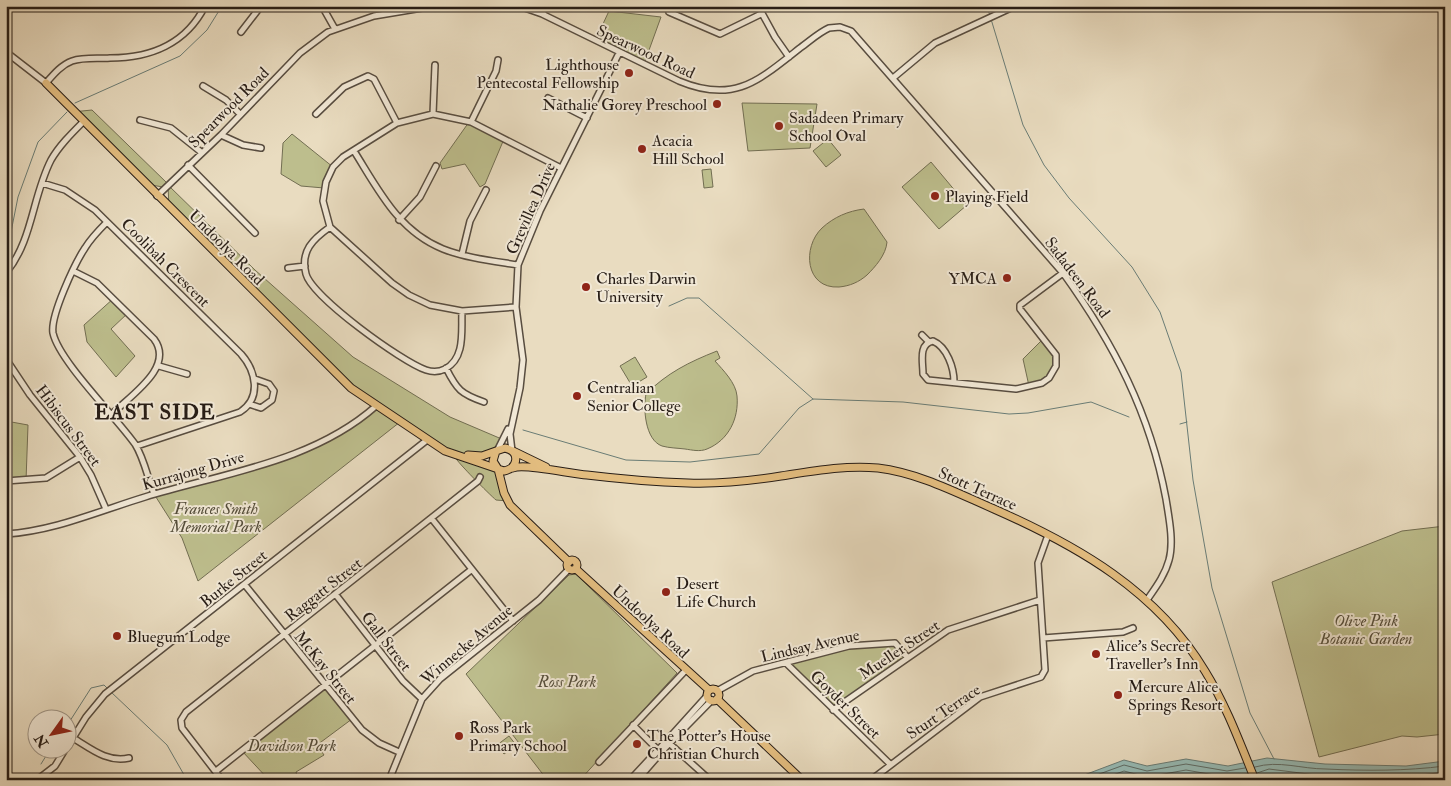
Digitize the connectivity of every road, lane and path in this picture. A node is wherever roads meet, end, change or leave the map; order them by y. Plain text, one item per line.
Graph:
1 (205, 6) edge
2 (261, 6) edge
3 (322, 6) edge
4 (434, 6) edge
5 (519, 6) edge
6 (546, 6) edge
7 (758, 6) edge
8 (1015, 6) edge
9 (670, 12) dead end
10 (542, 14) junction
11 (761, 14) junction
12 (840, 26) joint
13 (334, 29) junction
14 (241, 32) dead end
15 (6, 52) edge
16 (619, 53) junction
17 (789, 57) junction
18 (498, 60) dead end
19 (435, 65) dead end
20 (893, 78) junction
21 (46, 84) junction
22 (203, 86) dead end
23 (548, 98) dead end
24 (240, 114) junction
25 (316, 114) dead end
26 (433, 114) junction
27 (587, 118) junction
28 (140, 120) dead end
29 (83, 122) junction
30 (472, 122) junction
31 (397, 124) junction
32 (221, 135) junction
33 (261, 148) dead end
34 (354, 151) junction
35 (201, 152) junction
36 (188, 165) junction
37 (436, 166) dead end
38 (561, 168) junction
39 (42, 183) junction
40 (486, 190) dead end
41 (157, 196) junction
42 (399, 220) junction
43 (107, 222) junction
44 (330, 227) junction
45 (255, 233) dead end
46 (462, 254) junction
47 (305, 266) junction
48 (518, 266) junction
49 (288, 268) dead end
50 (73, 271) junction
51 (1063, 273) junction
52 (6, 274) edge
53 (516, 307) junction
54 (462, 310) junction
55 (922, 335) dead end
56 (929, 342) junction
57 (6, 359) edge
58 (159, 366) junction
59 (446, 368) junction
60 (187, 374) dead end
61 (255, 379) junction
62 (954, 382) junction
63 (484, 402) dead end
64 (249, 404) junction
65 (376, 406) junction
66 (112, 414) junction
67 (514, 414) junction
68 (427, 440) junction
69 (137, 446) junction
70 (439, 447) junction
71 (496, 451) junction
72 (513, 451) junction
73 (80, 458) junction
74 (512, 468) junction
75 (498, 469) junction
76 (565, 472) junction
77 (480, 477) dead end
78 (6, 481) edge
79 (154, 494) junction
80 (106, 509) junction
81 (518, 512) junction
82 (432, 519) junction
83 (6, 534) edge
84 (1048, 535) junction
85 (571, 567) junction
86 (471, 570) junction
87 (245, 584) junction
88 (336, 595) junction
89 (1040, 600) junction
90 (1147, 600) junction
91 (513, 621) junction
92 (1133, 628) dead end
93 (285, 635) junction
94 (1043, 638) junction
95 (375, 645) junction
96 (907, 657) junction
97 (786, 663) junction
98 (686, 671) junction
99 (324, 685) junction
100 (713, 695) junction
101 (422, 699) junction
102 (833, 710) junction
103 (633, 725) junction
104 (78, 730) edge
105 (78, 741) edge
106 (670, 744) junction
107 (659, 750) junction
108 (399, 752) junction
109 (60, 758) edge
110 (129, 758) dead end
111 (599, 762) dead end
112 (890, 764) junction
113 (216, 771) junction
114 (37, 780) edge
115 (222, 780) edge
116 (389, 780) edge
117 (630, 780) edge
118 (637, 780) edge
119 (710, 780) edge
120 (802, 780) edge
121 (870, 780) edge
122 (1255, 780) edge

1 - 21 street
2 - 14 street
3 - 13 street
4 - 13 street, Spearwood Road
5 - 10 street, Spearwood Road
6 - 10 street
7 - 11 street
8 - 20 street
9 - 11 street
10 - 16 street, Spearwood Road
11 - 17 street
12 - 17 street, Spearwood Road
12 - 20 street, Sadadeen Road
13 - 24 street, Spearwood Road
15 - 21 street, Undoolya Road
16 - 17 street, Spearwood Road
16 - 27 street, Grevillea Drive
18 - 30 street
19 - 26 street
20 - 51 street, Sadadeen Road
21 - 29 main road, Undoolya Road
22 - 24 street
23 - 27 street
24 - 32 street, Spearwood Road
25 - 31 street
26 - 30 street
26 - 31 street
27 - 38 street, Grevillea Drive
28 - 35 street
29 - 39 street
29 - 41 main road, Undoolya Road
30 - 38 street
31 - 34 street
32 - 33 street
32 - 35 street, Spearwood Road
34 - 42 street
34 - 44 street
35 - 36 street, Spearwood Road
36 - 41 street, Spearwood Road
36 - 45 street
37 - 42 street
38 - 48 street, Grevillea Drive
39 - 43 street, Coolibah Crescent
39 - 52 street
40 - 46 street
41 - 65 main road, Undoolya Road
42 - 46 street
43 - 50 street
43 - 61 street, Coolibah Crescent
44 - 47 street
44 - 54 street
46 - 48 street
47 - 49 street
47 - 59 street
48 - 53 street, Grevillea Drive
50 - 58 street
50 - 66 street
51 - 62 street
51 - 90 street, Sadadeen Road
53 - 54 street
53 - 67 street, Grevillea Drive
54 - 59 street
55 - 56 street
56 - 62 street
56 - 62 street
57 - 73 street, Hibiscus Street
58 - 60 street
58 - 66 street
59 - 63 street
61 - 64 street
61 - 64 street, Coolibah Crescent
64 - 69 street, Coolibah Crescent
65 - 68 main road, Undoolya Road
65 - 79 street, Kurrajong Drive
66 - 69 street
67 - 71 street, Grevillea Drive
67 - 72 street, Grevillea Drive
68 - 70 main road, Undoolya Road
68 - 87 street, Burke Street
69 - 79 street
70 - 71 main road, Undoolya Road
70 - 75 main road, Undoolya Road
71 - 72 main road, Undoolya Road
71 - 75 main road, Undoolya Road
72 - 74 main road, Undoolya Road
72 - 76 main road, Stott Terrace
73 - 78 street
73 - 80 street, Hibiscus Street
74 - 75 main road, Undoolya Road
74 - 76 main road, Stott Terrace
74 - 81 main road, Undoolya Road
75 - 81 main road, Undoolya Road
76 - 84 main road, Stott Terrace
77 - 82 street, Raggatt Street
79 - 80 street, Kurrajong Drive
80 - 83 street, Kurrajong Drive
81 - 85 main road, Undoolya Road
82 - 86 street
82 - 88 street, Raggatt Street
84 - 89 street, Sturt Terrace
84 - 90 main road, Stott Terrace
85 - 91 street, Winnecke Avenue
85 - 98 main road, Undoolya Road
86 - 91 street
86 - 95 street
87 - 93 street, McKay Street
87 - 104 street, Burke Street
88 - 93 street, Raggatt Street
88 - 95 street, Gall Street
89 - 94 street, Sturt Terrace
89 - 96 street, Mueller Street
90 - 122 main road, Stott Terrace
91 - 101 street, Winnecke Avenue
92 - 94 street
93 - 99 street, McKay Street
93 - 113 street, Raggatt Street
94 - 112 street, Sturt Terrace
95 - 99 street
95 - 101 street, Gall Street
96 - 97 street, Lindsay Avenue
96 - 102 street, Mueller Street
97 - 100 street, Lindsay Avenue
97 - 102 street, Goyder Street
98 - 100 main road, Undoolya Road
98 - 103 street
99 - 108 street, McKay Street
99 - 113 street
100 - 106 street, Lindsay Avenue
100 - 107 street, Lindsay Avenue
100 - 120 main road, Undoolya Road
101 - 108 street, Winnecke Avenue
102 - 112 street, Goyder Street
103 - 107 street
103 - 111 street
105 - 110 street
106 - 107 street, Lindsay Avenue
106 - 119 street
107 - 117 street, Lindsay Avenue
107 - 118 street, Lindsay Avenue
108 - 116 street, Winnecke Avenue
109 - 114 street, Burke Street
112 - 121 street, Sturt Terrace
113 - 115 street

